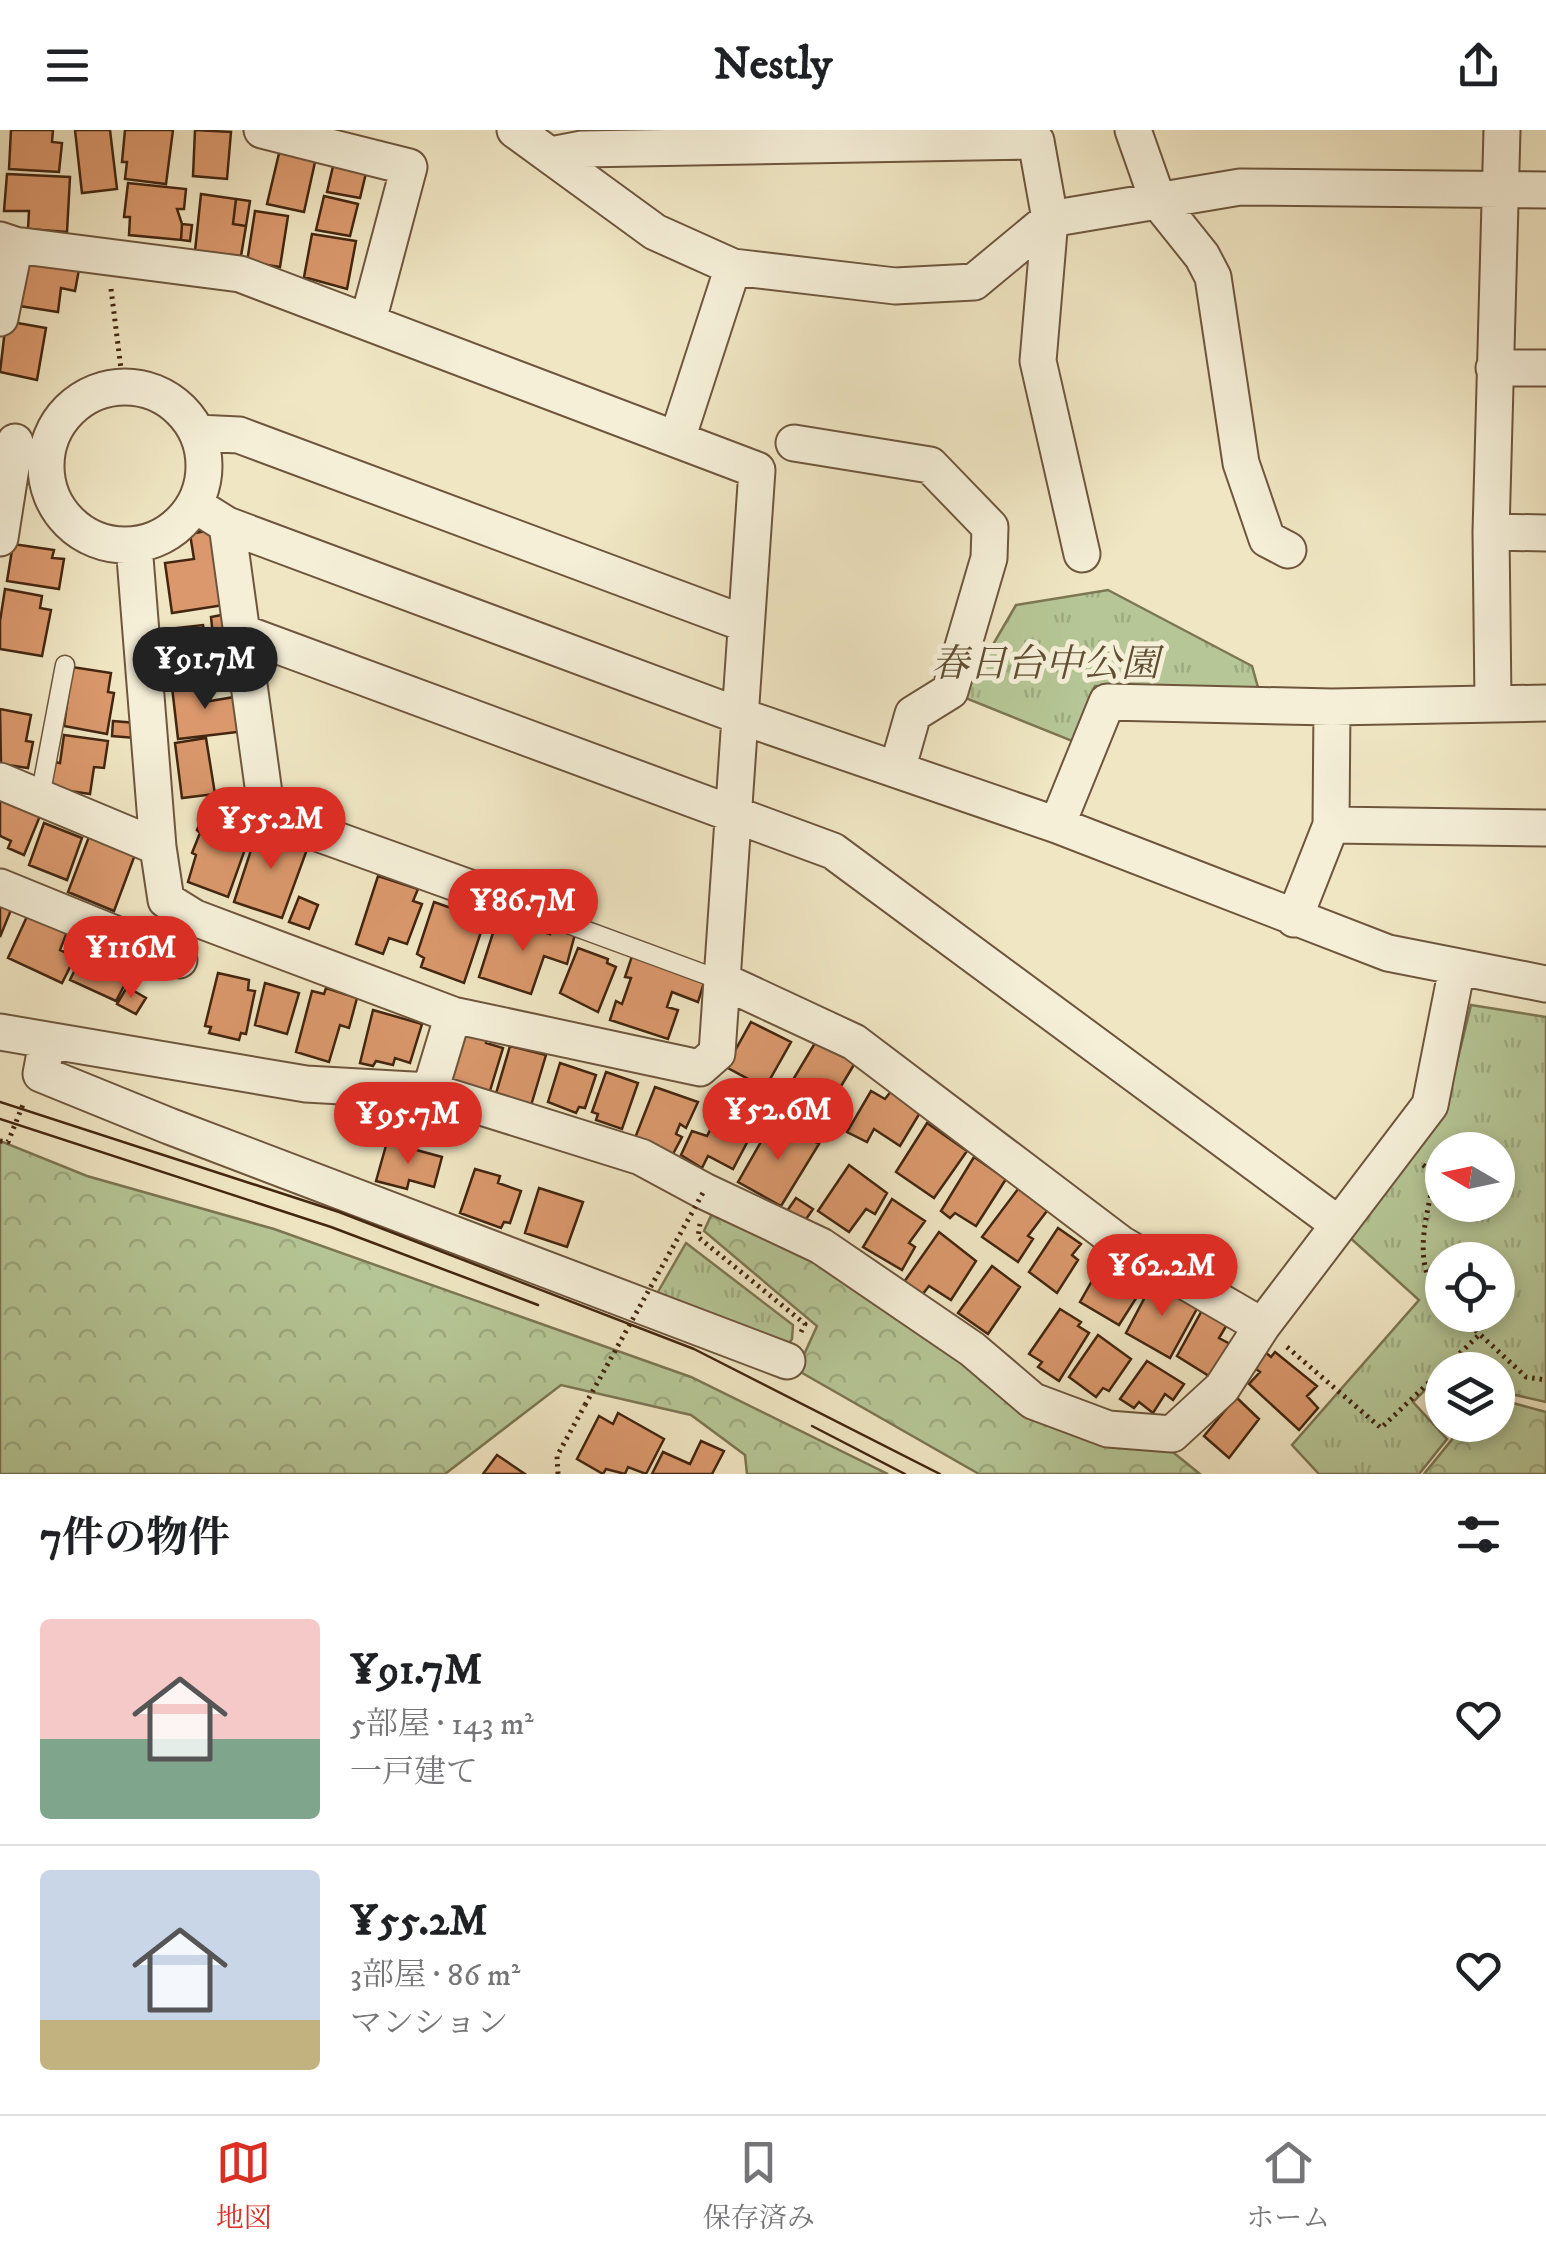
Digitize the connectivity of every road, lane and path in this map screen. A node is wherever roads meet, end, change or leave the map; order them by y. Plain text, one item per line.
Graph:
1 (262, 130) edge
2 (515, 130) edge
3 (1134, 130) edge
4 (1502, 130) edge
5 (574, 145) edge
6 (1501, 189) junction
7 (1546, 190) edge
8 (1158, 201) junction
9 (1050, 218) junction
10 (8, 243) edge
11 (106, 258) junction
12 (733, 268) junction
13 (0, 318) edge
14 (368, 321) junction
15 (1494, 368) junction
16 (1546, 368) edge
17 (124, 386) junction
18 (198, 433) junction
19 (676, 440) junction
20 (21, 442) edge
21 (794, 443) dead end
22 (195, 505) junction
23 (227, 526) junction
24 (1491, 532) junction
25 (1546, 533) edge
26 (0, 538) edge
27 (134, 545) junction
28 (1288, 550) dead end
29 (1082, 554) dead end
30 (746, 624) junction
31 (241, 632) junction
32 (65, 665) dead end
33 (1493, 702) junction
34 (1546, 703) edge
35 (1332, 708) junction
36 (740, 716) junction
37 (897, 770) junction
38 (0, 780) edge
39 (40, 797) junction
40 (734, 813) junction
41 (1057, 825) junction
42 (1331, 825) junction
43 (1546, 828) edge
44 (158, 847) junction
45 (0, 888) edge
46 (495, 898) joint
47 (1294, 918) junction
48 (179, 960) dead end
49 (1457, 968) junction
50 (723, 980) junction
51 (1546, 984) edge
52 (453, 1015) junction
53 (0, 1032) edge
54 (44, 1058) junction
55 (430, 1091) junction
56 (0, 1140) edge
57 (1396, 1147) junction
58 (704, 1191) junction
59 (1338, 1224) junction
60 (1425, 1268) edge
61 (1262, 1326) junction
62 (1476, 1332) edge
63 (1479, 1335) junction
64 (786, 1361) joint
65 (1546, 1380) edge
66 (558, 1474) edge

1 - 14 street
2 - 5 street
3 - 8 street
4 - 6 street
5 - 9 street
5 - 12 street
6 - 7 street
6 - 8 street
6 - 15 street
8 - 9 street
8 - 28 street
9 - 12 street
9 - 29 street
10 - 11 street
10 - 13 street
11 - 14 street
11 - 17 path
12 - 19 street
14 - 19 street
15 - 16 street
15 - 24 street
17 - 18 street
17 - 20 street
18 - 22 street
18 - 30 street
19 - 30 street
20 - 26 street
20 - 27 street
21 - 37 street
22 - 23 street
22 - 27 street
23 - 31 street
23 - 36 street
24 - 25 street
24 - 33 street
27 - 44 street
30 - 36 street
31 - 40 street
31 - 46 street
32 - 39 lane
33 - 34 street
33 - 35 street
35 - 41 street
35 - 42 street
36 - 37 street
36 - 40 street
37 - 41 street
38 - 39 street
39 - 44 street
40 - 50 street
40 - 59 street
41 - 47 street
42 - 43 street
42 - 47 street
44 - 52 street
45 - 48 street
46 - 50 lane
47 - 49 street
49 - 51 street
49 - 57 street
50 - 52 street
50 - 61 street
52 - 55 street
53 - 54 street
54 - 55 street
54 - 56 path
54 - 64 street
55 - 58 street
57 - 59 street
57 - 60 path
58 - 61 street
58 - 64 path
58 - 66 path, bridge
59 - 61 street
61 - 63 path
62 - 63 path
63 - 65 path

